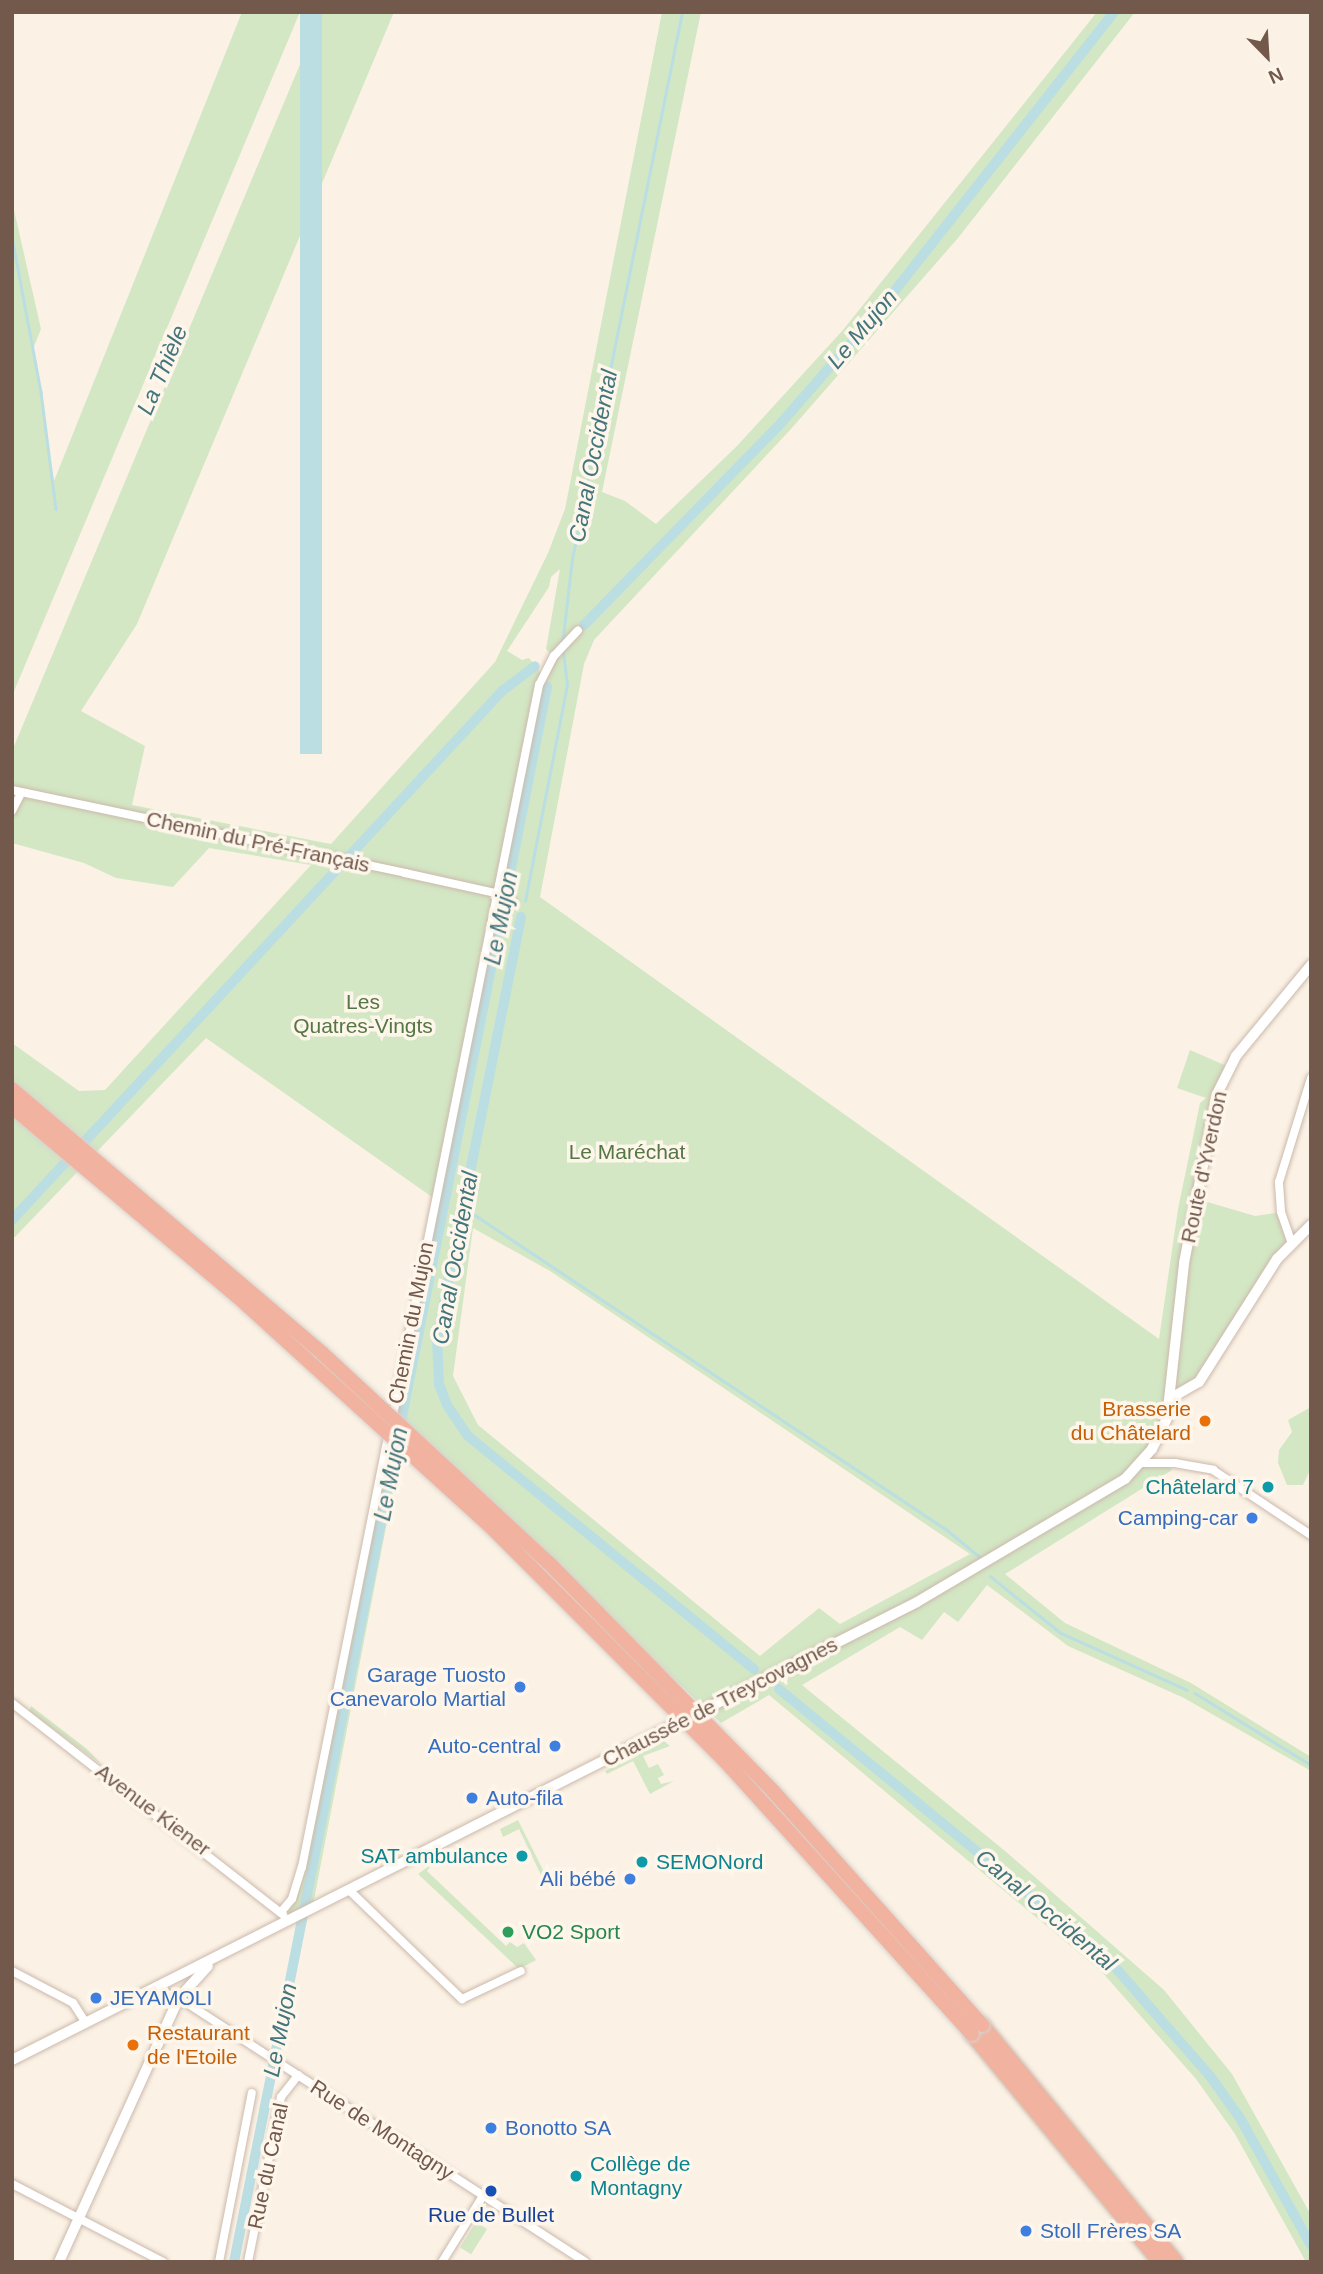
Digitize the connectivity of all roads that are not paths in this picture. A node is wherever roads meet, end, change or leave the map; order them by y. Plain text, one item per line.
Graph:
1 (578, 630) dead end
2 (16, 791) edge
3 (12, 811) edge
4 (495, 893) junction
5 (512, 901) dead end
6 (1311, 965) edge
7 (1311, 1078) edge
8 (12, 1089) edge
9 (12, 1107) edge
10 (1311, 1225) edge
11 (1291, 1241) junction
12 (1171, 1398) junction
13 (1142, 1463) junction
14 (1311, 1535) edge
15 (12, 1703) edge
16 (350, 1891) junction
17 (287, 1918) junction
18 (215, 1959) junction
19 (12, 1971) edge
20 (521, 1971) dead end
21 (177, 1979) junction
22 (151, 1991) junction
23 (179, 1998) junction
24 (86, 2023) junction
25 (12, 2060) edge
26 (298, 2075) junction
27 (252, 2092) dead end
28 (12, 2184) edge
29 (483, 2196) junction
30 (80, 2220) junction
31 (59, 2262) edge
32 (163, 2262) edge
33 (219, 2262) edge
34 (248, 2262) edge
35 (442, 2262) edge
36 (585, 2262) edge
37 (1160, 2262) edge
38 (1176, 2262) edge

1 - 4 street, Chemin du Mujon
2 - 3 street
2 - 4 street, Chemin du Pré-Français
4 - 5 street, Chemin du Pré-Français
4 - 17 street, Chemin du Mujon
6 - 12 main road, Route d'Yverdon
7 - 11 street
8 - 38 highway, bridge
9 - 37 highway, bridge
10 - 11 main road
11 - 12 main road
12 - 13 main road, Route d'Yverdon
13 - 14 street
13 - 16 main road, Chaussée de Treycovagnes
15 - 17 street, Avenue Kiener
16 - 17 main road, Chaussée de Treycovagnes
16 - 20 street
17 - 18 main road, Chaussée de Treycovagnes
18 - 21 main road, Chaussée de Treycovagnes
18 - 23 main road
19 - 24 street
21 - 22 main road, Chaussée de Treycovagnes
21 - 23 main road
22 - 23 main road
22 - 24 main road, Chaussée de Treycovagnes
23 - 26 street, Rue de Montagny
23 - 30 main road
24 - 25 main road, Chaussée de Treycovagnes
26 - 29 street, Rue de Montagny
26 - 34 street, Rue du Canal
27 - 33 street
28 - 30 street
29 - 35 street
29 - 36 street, Rue de Montagny
30 - 31 main road
30 - 32 street

